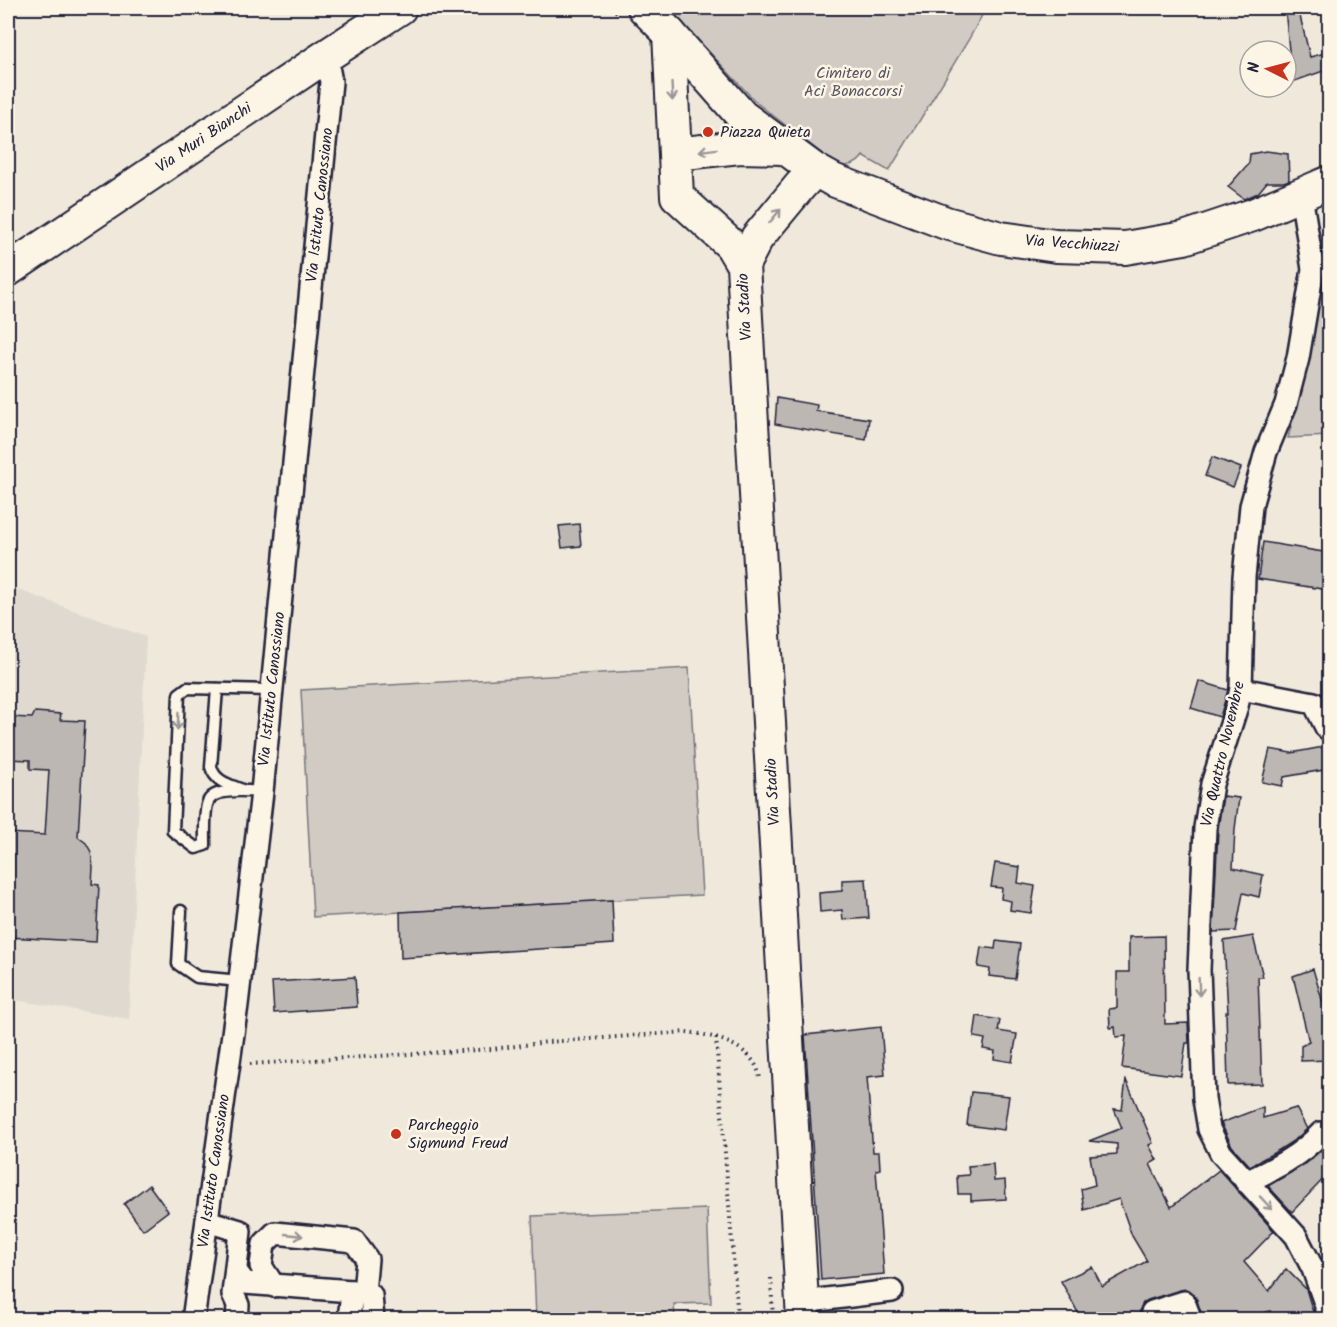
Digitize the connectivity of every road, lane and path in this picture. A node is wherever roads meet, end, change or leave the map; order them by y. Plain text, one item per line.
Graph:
1 (438, 8) edge
2 (644, 8) edge
3 (410, 13) edge
4 (669, 33) junction
5 (326, 56) junction
6 (783, 148) junction
7 (675, 154) junction
8 (815, 170) junction
9 (1329, 182) edge
10 (1301, 195) junction
11 (743, 265) junction
12 (8, 270) edge
13 (217, 689) junction
14 (1241, 689) junction
15 (272, 690) junction
16 (1329, 731) edge
17 (253, 791) junction
18 (181, 911) dead end
19 (240, 981) junction
20 (716, 1038) junction
21 (246, 1060) dead end
22 (760, 1084) dead end
23 (1321, 1133) dead end
24 (1246, 1182) junction
25 (207, 1221) junction
26 (236, 1271) junction
27 (770, 1272) dead end
28 (267, 1285) junction
29 (358, 1292) junction
30 (892, 1292) dead end
31 (803, 1311) edge
32 (238, 1312) edge
33 (1152, 1312) dead end
34 (193, 1320) edge
35 (349, 1320) edge
36 (373, 1320) edge
37 (738, 1320) edge
38 (773, 1320) edge
39 (1191, 1320) edge
40 (1326, 1320) edge

1 - 3 path
2 - 4 street
3 - 5 street, Via Muri Bianchi
4 - 6 street, Via Vecchiuzzi
4 -> 7 street
5 - 12 street, Via Muri Bianchi
5 - 15 street, Via Istituto Canossiano
6 -> 7 street
6 - 8 street, Via Vecchiuzzi
7 - 11 street
8 - 10 street, Via Vecchiuzzi
11 -> 8 street
9 - 10 street, Via Vecchiuzzi
10 - 14 street, Via Quattro Novembre
11 - 31 street, Via Stadio
13 - 15 lane
13 - 17 lane
13 -> 17 lane
14 - 16 street
14 -> 24 street, Via Quattro Novembre
15 - 17 street, Via Istituto Canossiano
17 - 19 street, Via Istituto Canossiano
18 - 19 lane
19 - 25 street, Via Istituto Canossiano
20 - 21 path
20 - 22 path
20 - 37 path
23 - 24 street
24 -> 40 street, Via Quattro Novembre
25 - 26 street
25 - 34 street, Via Istituto Canossiano
26 - 28 street
26 - 32 street
27 - 38 path
28 - 29 street
28 -> 29 street
28 - 32 street
29 - 35 street
29 - 36 street
30 - 31 street
33 - 39 street

